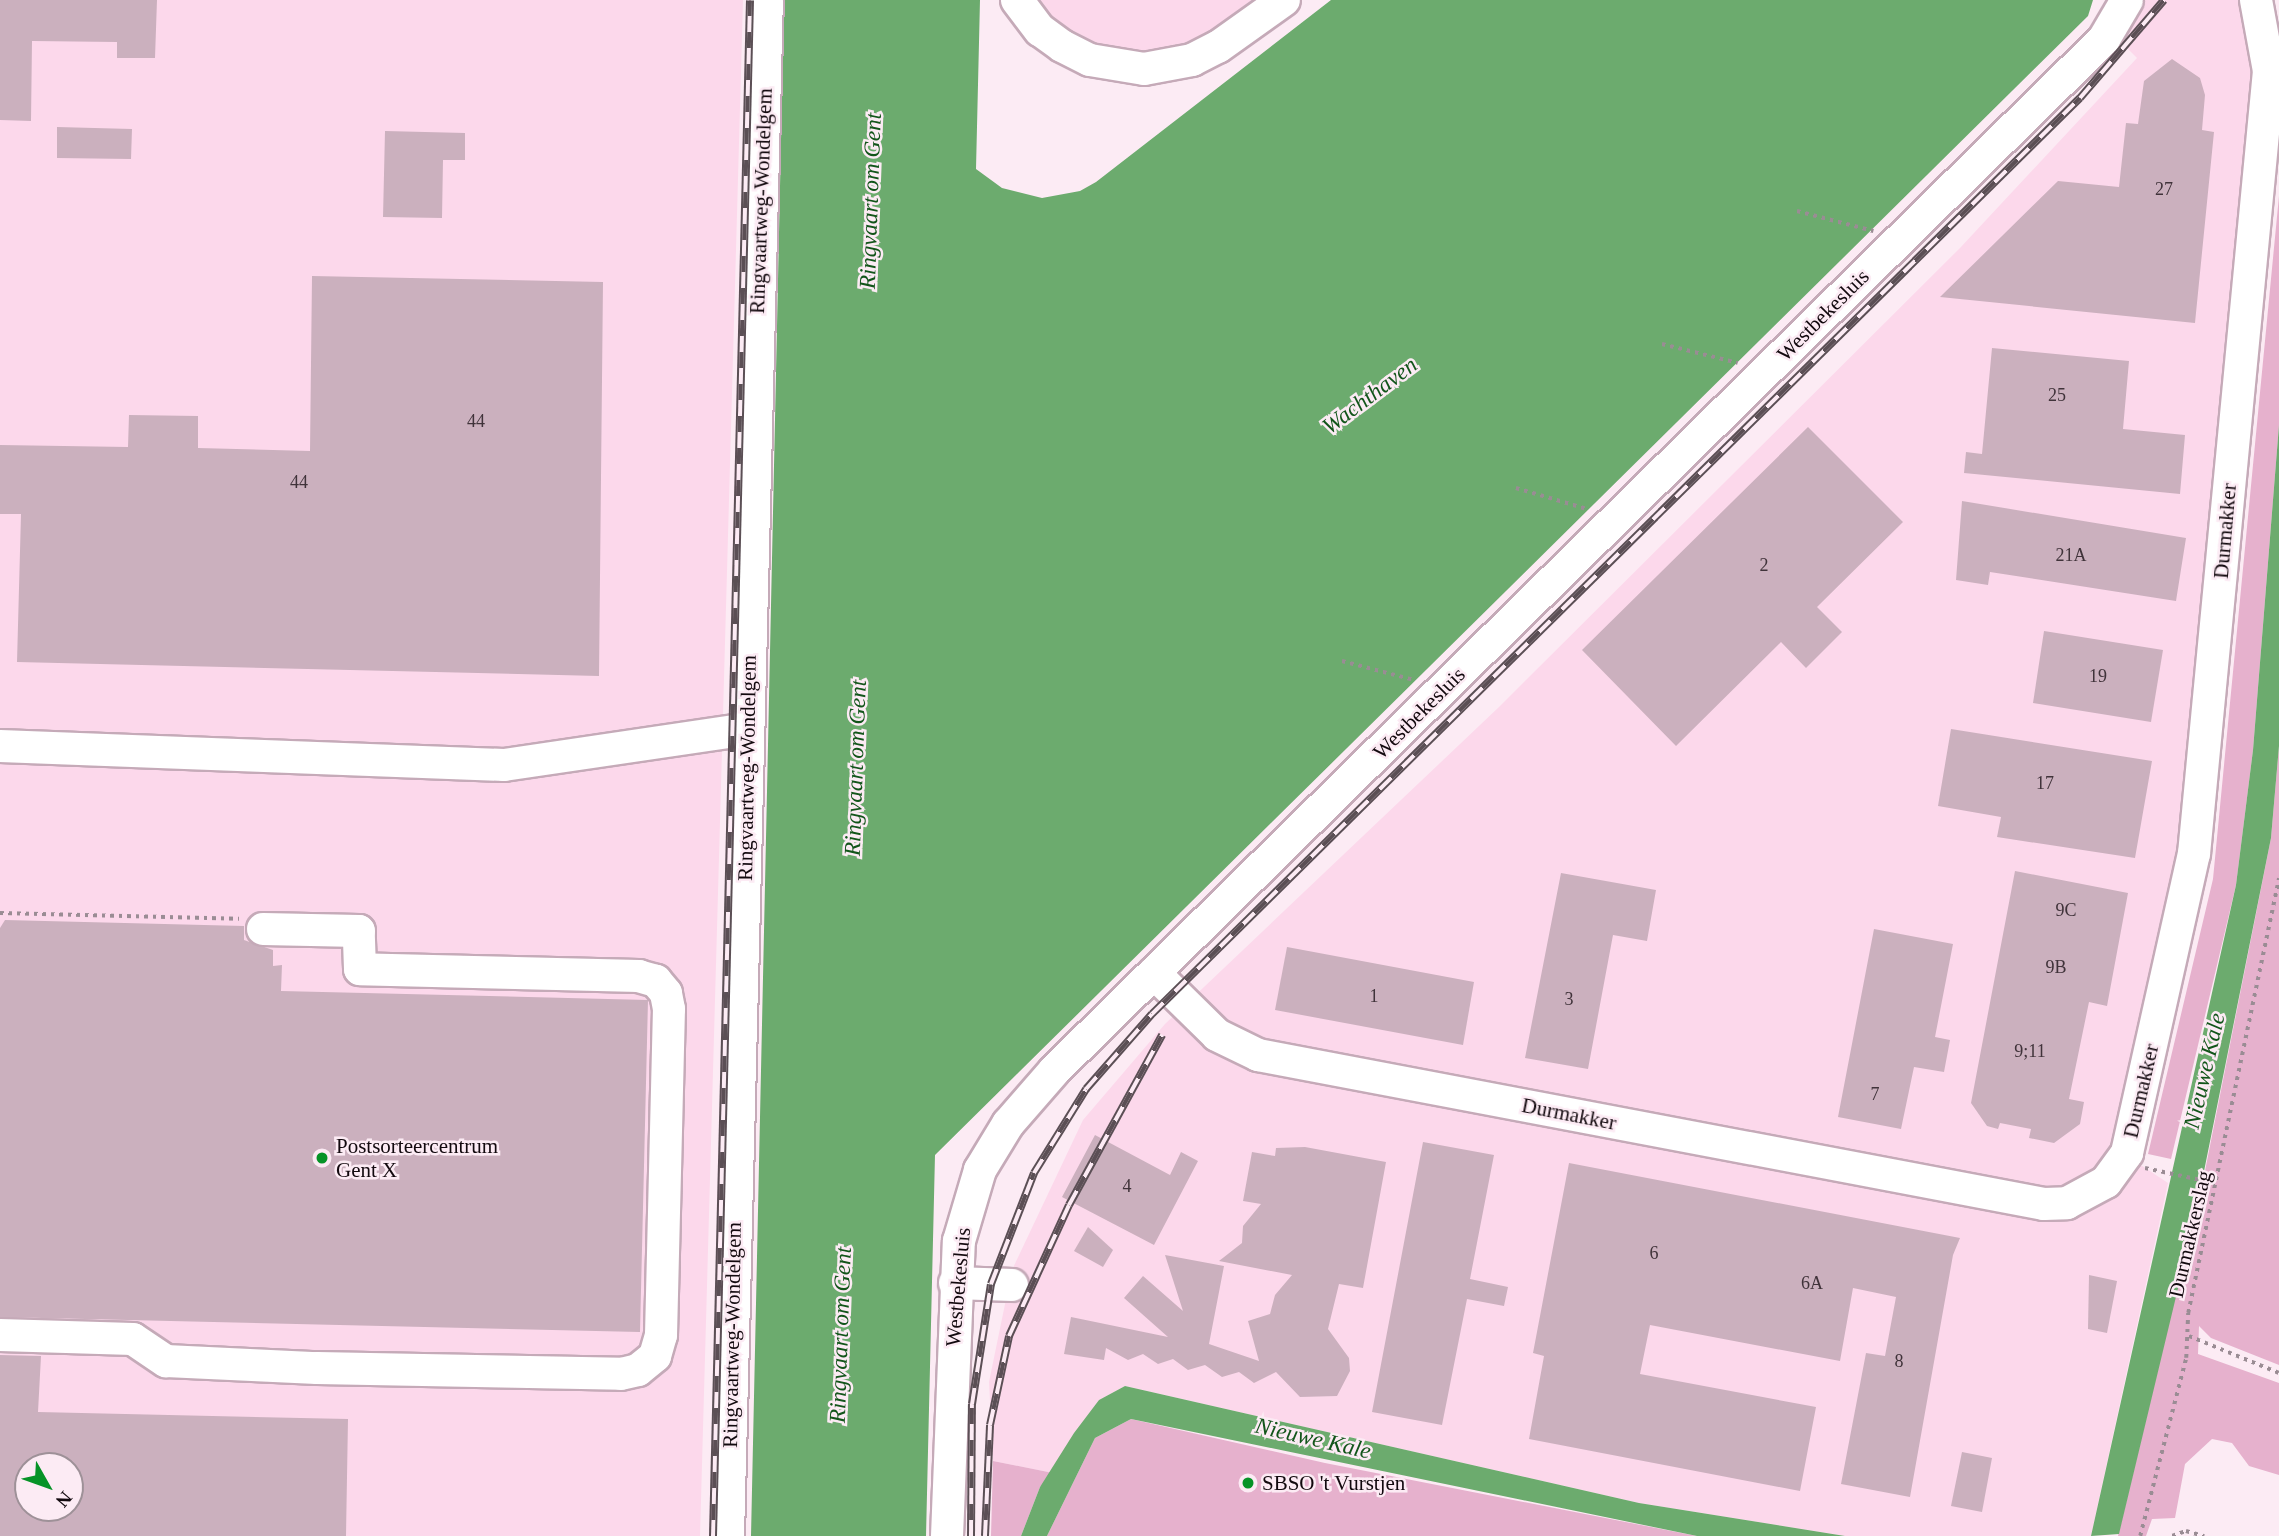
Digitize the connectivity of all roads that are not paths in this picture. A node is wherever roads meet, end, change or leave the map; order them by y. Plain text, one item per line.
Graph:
1 (767, 0) edge
2 (1017, 0) edge
3 (1284, 0) edge
4 (2127, 0) edge
5 (2256, 0) edge
6 (747, 729) junction
7 (0, 746) edge
8 (263, 929) road end
9 (1154, 973) junction
10 (955, 1283) junction
11 (1012, 1285) dead end
12 (0, 1335) edge
13 (728, 1536) edge
14 (947, 1536) edge

1 - 6 street, Ringvaartweg-Wondelgem
2 - 3 street
4 - 9 street, Westbekesluis
5 - 9 street, Durmakker
6 - 7 street
6 - 13 street, Ringvaartweg-Wondelgem
8 - 12 street
9 - 10 street, Westbekesluis
10 - 11 street
10 - 14 street, Westbekesluis

